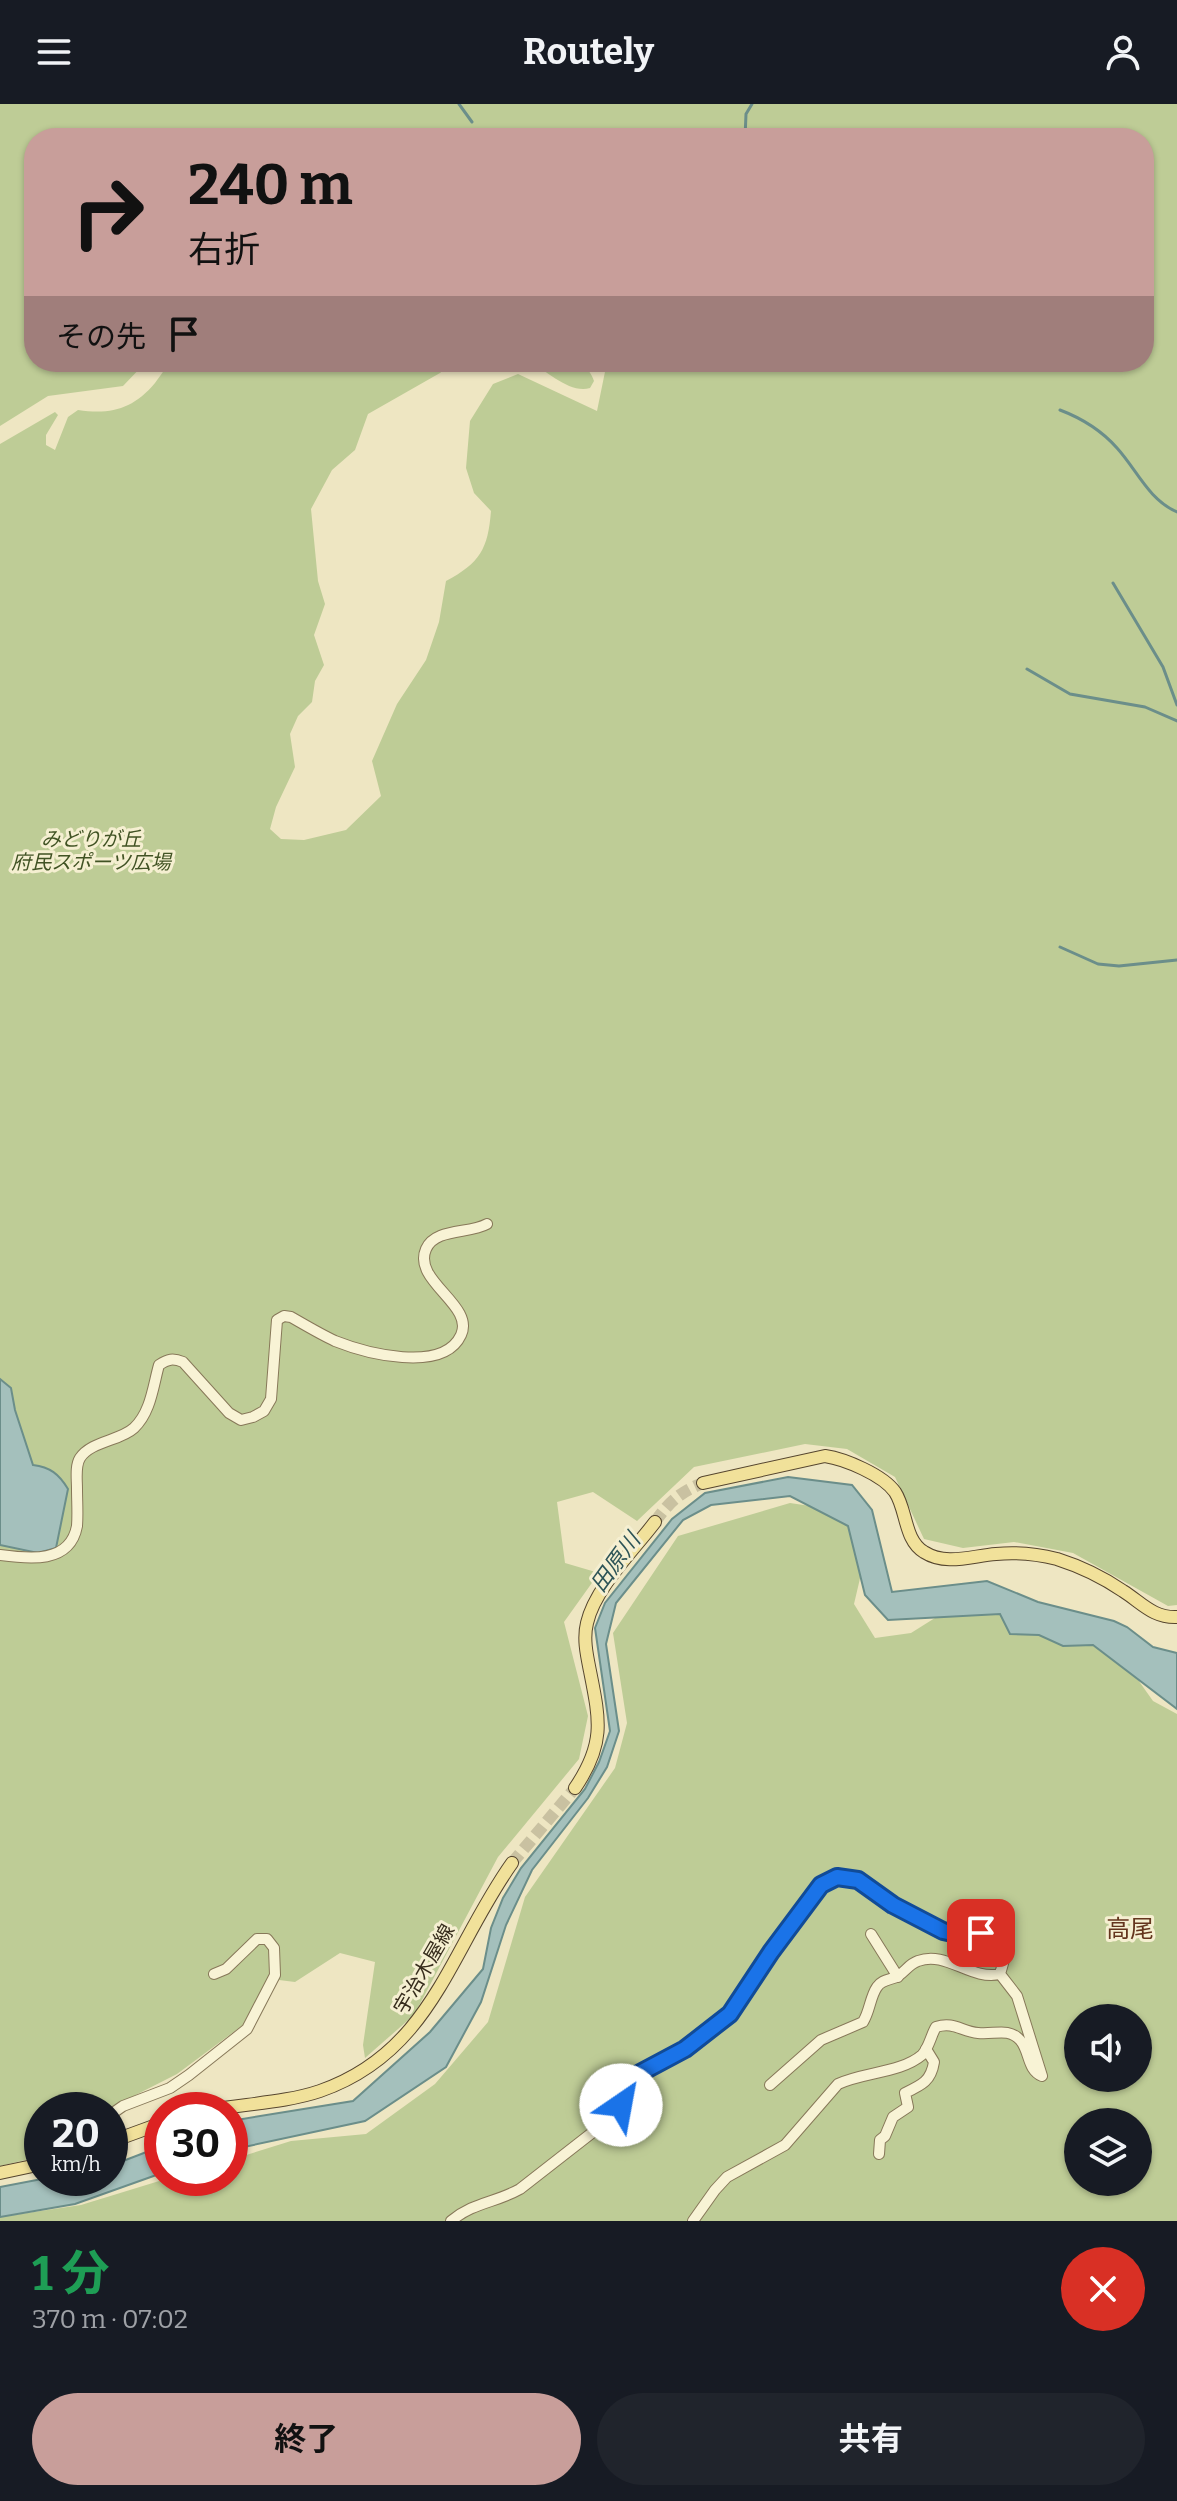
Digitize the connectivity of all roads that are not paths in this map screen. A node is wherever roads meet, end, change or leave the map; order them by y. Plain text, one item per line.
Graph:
1 (487, 1224) dead end
2 (703, 1483) tunnel mouth
3 (655, 1522) tunnel mouth
4 (0, 1555) edge
5 (1177, 1617) edge
6 (575, 1788) tunnel mouth
7 (512, 1863) tunnel mouth
8 (871, 1934) dead end
9 (214, 1974) dead end
10 (1000, 1974) junction
11 (898, 1977) junction
12 (926, 2049) junction
13 (770, 2085) dead end
14 (128, 2104) edge
15 (248, 2104) edge
16 (879, 2154) dead end
17 (24, 2168) edge
18 (0, 2173) edge
19 (451, 2221) edge
20 (693, 2221) edge

1 - 4 street
2 - 5 main road
3 - 6 main road
7 - 15 main road, 宇治木屋線
8 - 11 street
9 - 14 street
10 - 11 street
10 - 12 street
10 - 19 street
11 - 13 street
12 - 16 street
12 - 20 street
17 - 18 main road

